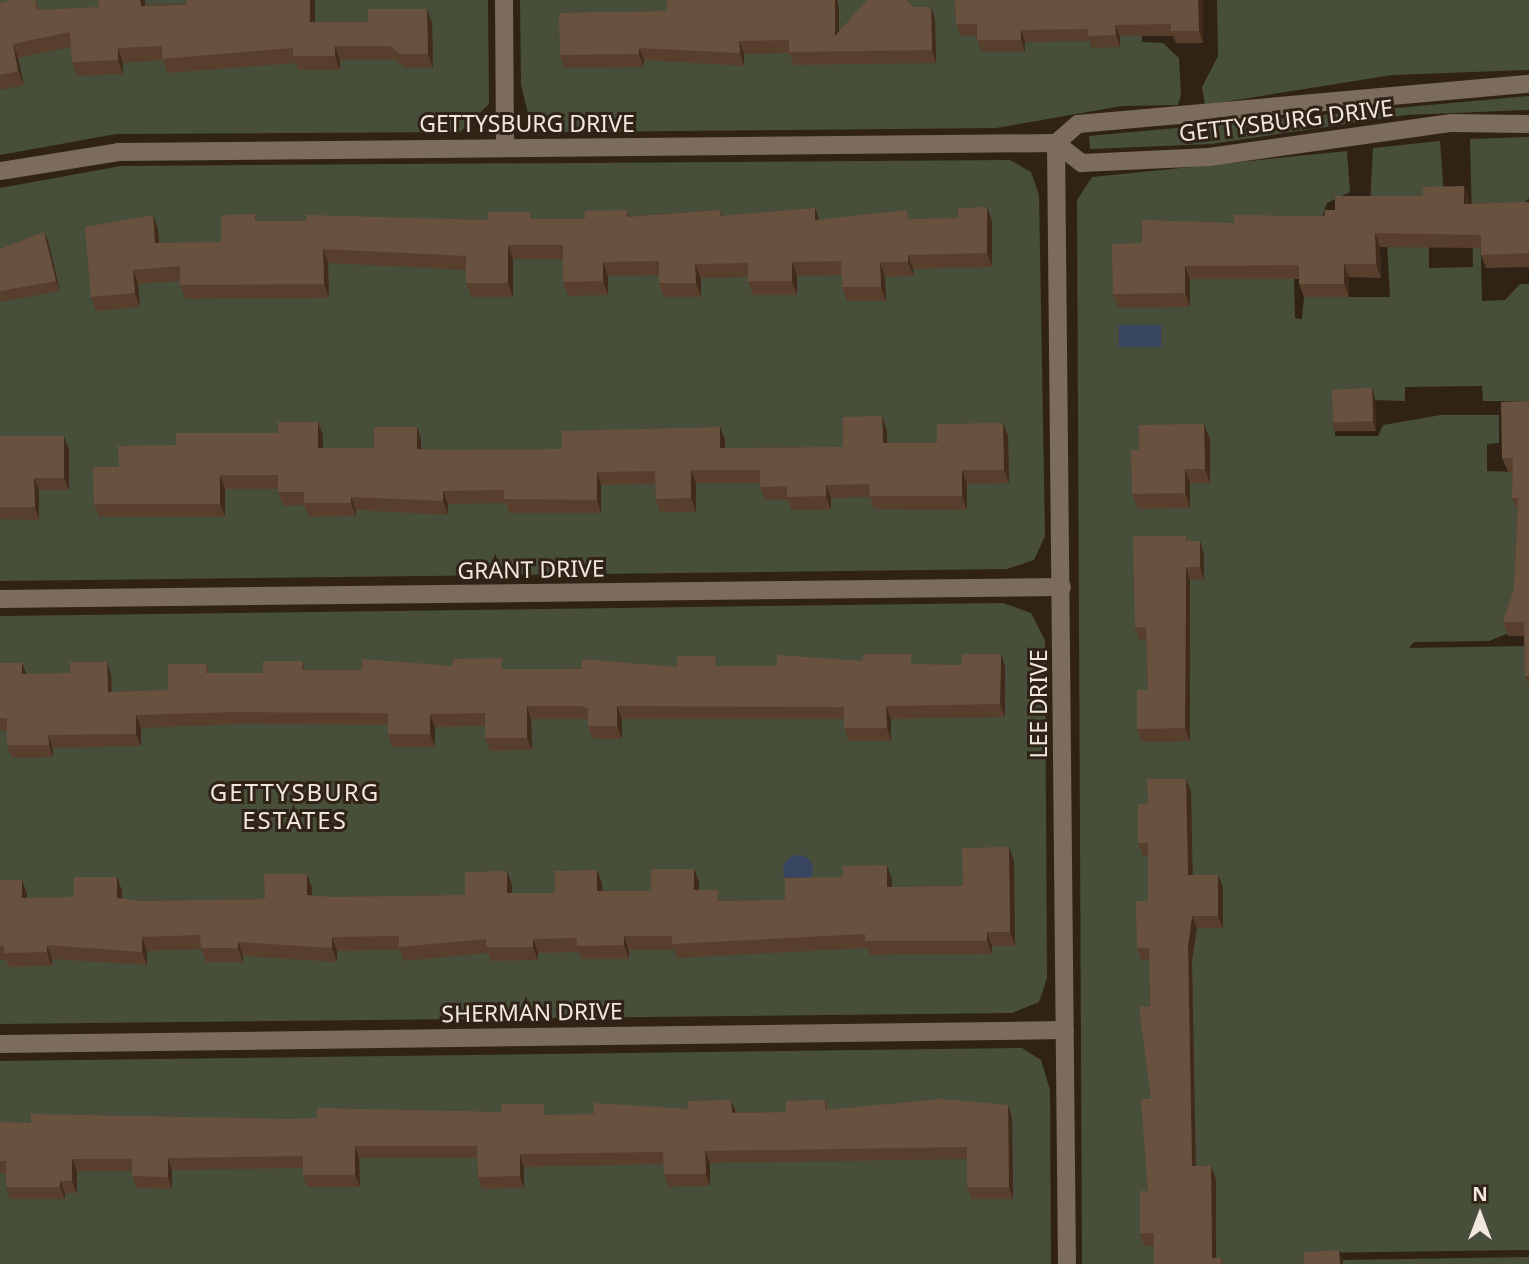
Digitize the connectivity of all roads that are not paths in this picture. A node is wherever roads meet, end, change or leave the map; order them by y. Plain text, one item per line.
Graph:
1 (504, 0) edge
2 (1529, 84) edge
3 (1529, 124) edge
4 (1056, 143) junction
5 (505, 147) junction
6 (0, 171) edge
7 (1062, 587) junction
8 (0, 599) edge
9 (1065, 1030) junction
10 (0, 1044) edge
11 (1067, 1264) edge

1 - 5 street
2 - 4 street, GETTYSBURG DRIVE
3 - 4 street, GETTYSBURG DRIVE
4 - 5 street, GETTYSBURG DRIVE
4 - 7 street, LEE DRIVE
5 - 6 street, GETTYSBURG DRIVE
7 - 8 street, GRANT DRIVE
7 - 9 street, LEE DRIVE
9 - 10 street, SHERMAN DRIVE
9 - 11 street, LEE DRIVE

